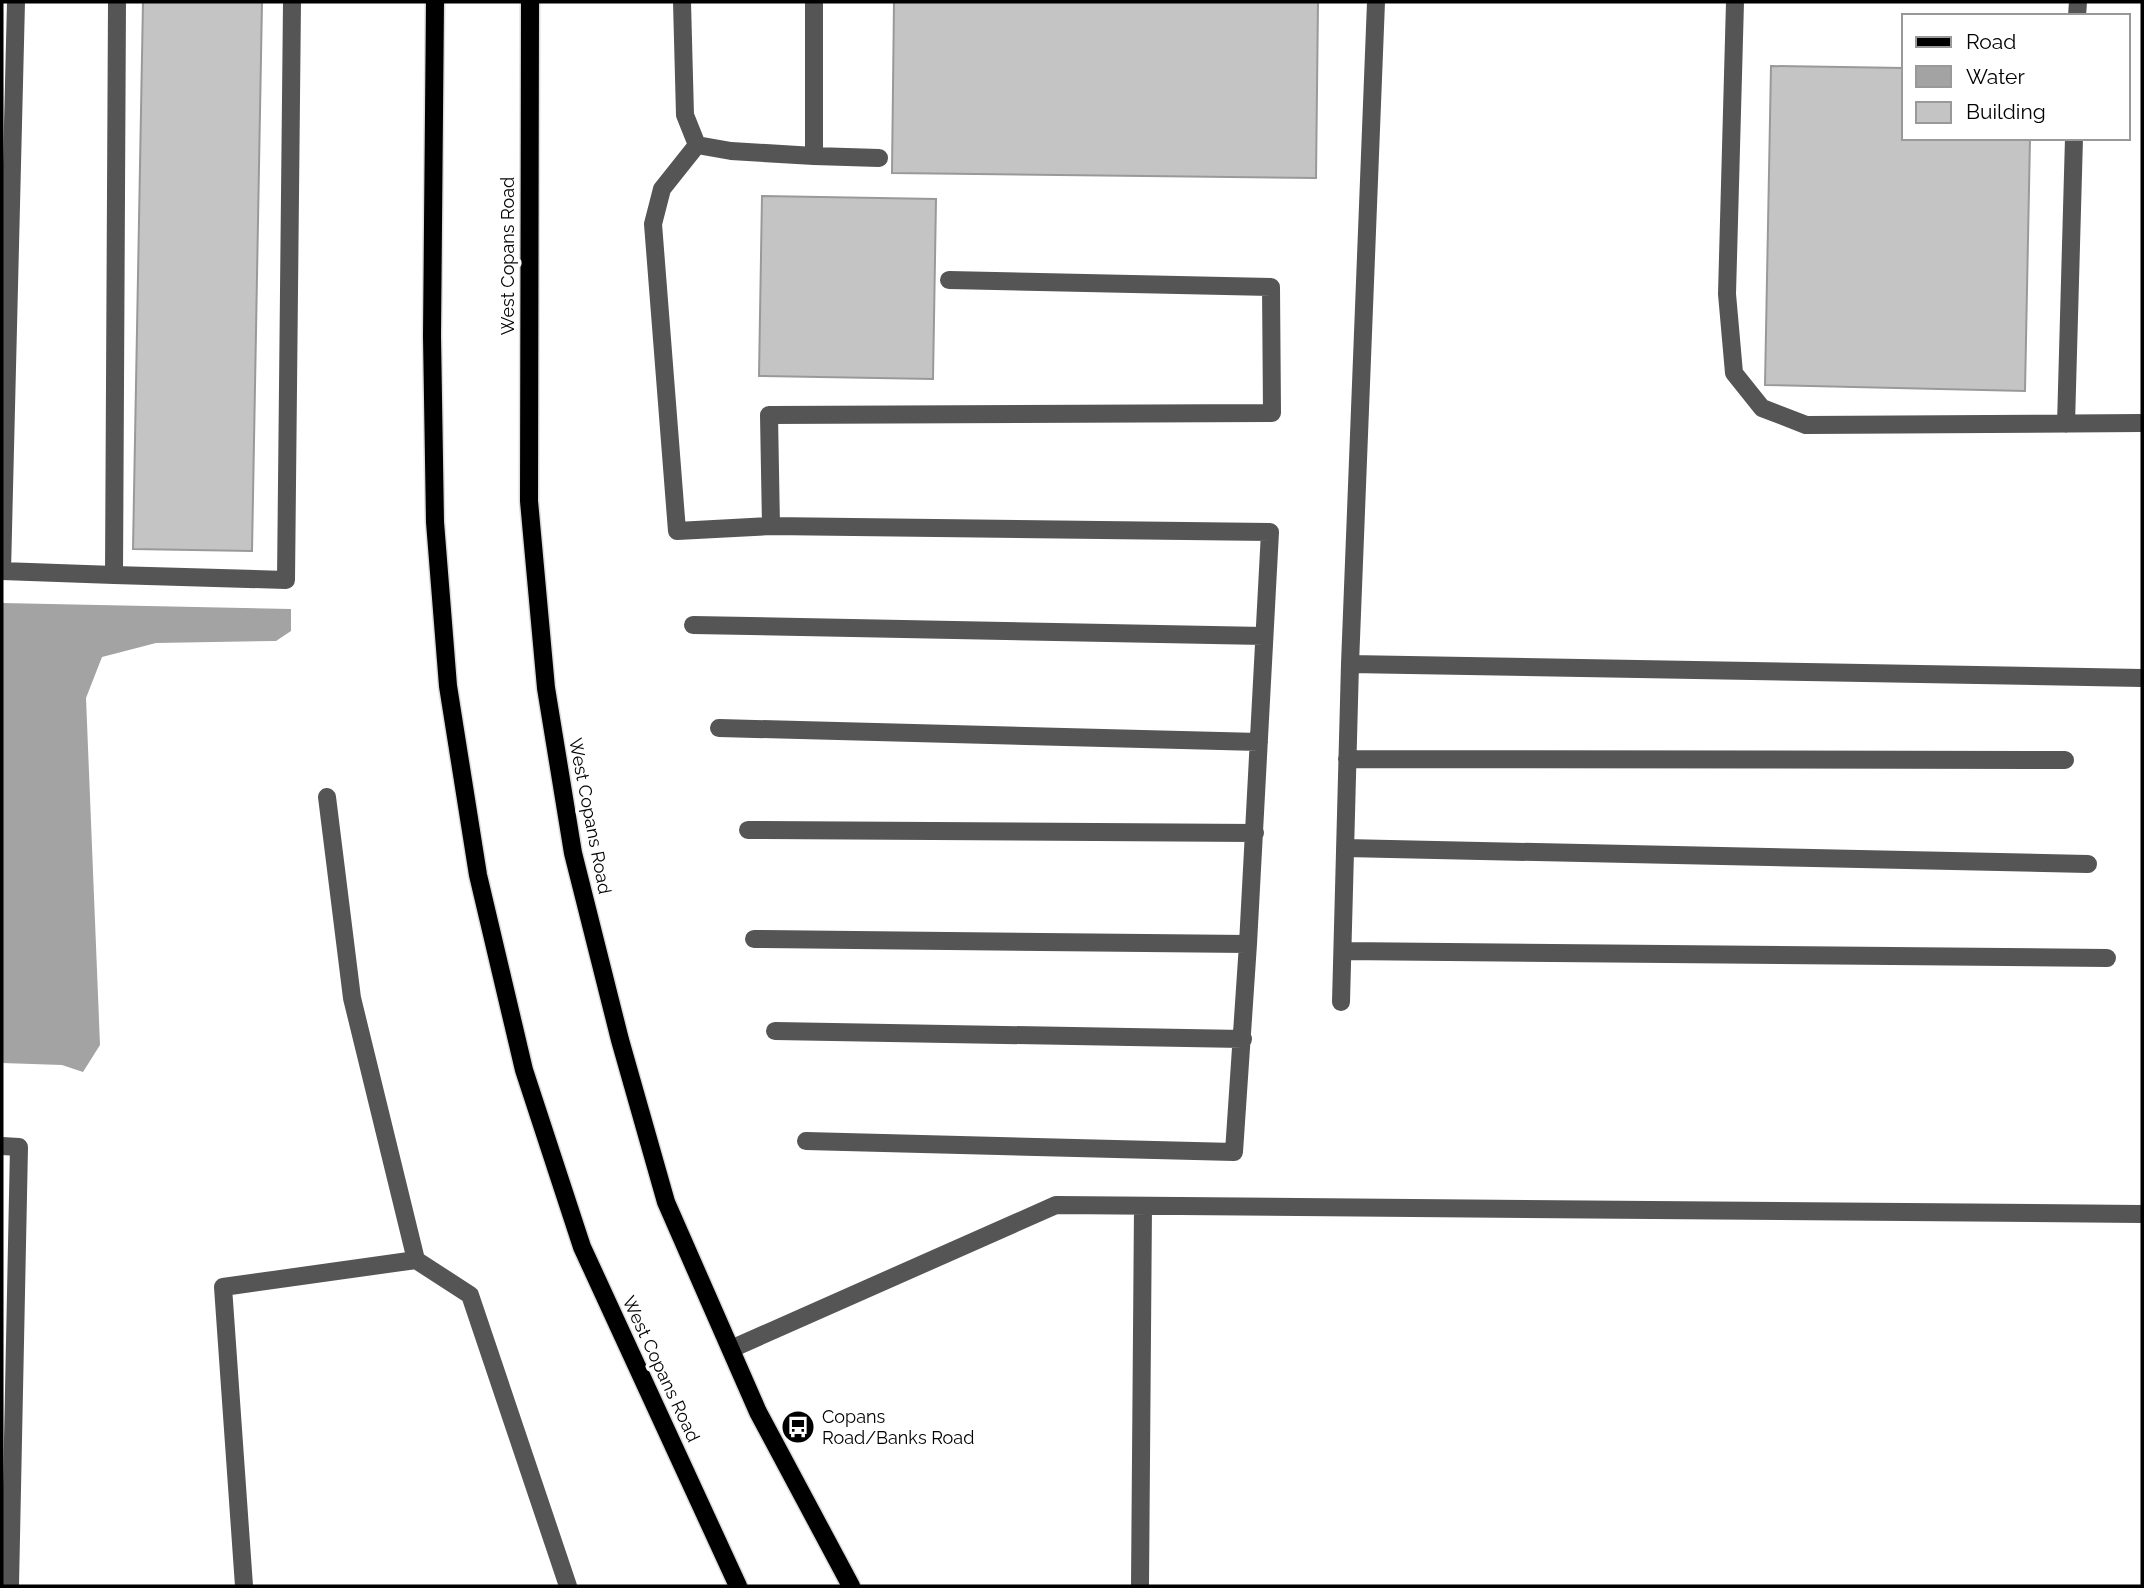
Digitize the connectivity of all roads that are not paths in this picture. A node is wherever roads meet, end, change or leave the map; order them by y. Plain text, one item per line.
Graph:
1 (16, 2) edge
2 (117, 2) edge
3 (292, 2) edge
4 (435, 2) edge
5 (530, 2) edge
6 (682, 2) edge
7 (814, 2) edge
8 (1376, 2) edge
9 (1735, 2) edge
10 (2074, 140) edge
11 (697, 145) junction
12 (814, 156) junction
13 (879, 158) dead end
14 (949, 280) dead end
15 (2142, 423) edge
16 (2066, 424) junction
17 (771, 526) junction
18 (114, 575) junction
19 (693, 625) dead end
20 (1264, 636) junction
21 (1350, 664) junction
22 (2142, 678) edge
23 (719, 728) dead end
24 (1259, 742) junction
25 (1347, 759) junction
26 (2065, 761) dead end
27 (327, 797) dead end
28 (748, 830) dead end
29 (1255, 833) junction
30 (1345, 848) junction
31 (2088, 864) dead end
32 (754, 939) dead end
33 (1248, 944) junction
34 (1343, 951) junction
35 (2107, 958) dead end
36 (1341, 1002) dead end
37 (775, 1031) dead end
38 (1243, 1039) junction
39 (806, 1141) dead end
40 (2, 1146) edge
41 (1143, 1206) junction
42 (2142, 1214) edge
43 (416, 1260) junction
44 (731, 1349) junction
45 (10, 1586) edge
46 (244, 1586) edge
47 (568, 1586) edge
48 (738, 1586) edge
49 (851, 1586) edge
50 (1140, 1586) edge

1 - 18 lane
2 - 18 lane
3 - 18 lane
4 - 48 main road, West Copans Road
5 - 44 main road, West Copans Road
6 - 11 lane
7 - 12 lane
8 - 21 lane
9 - 16 lane
10 - 16 lane
11 - 12 lane
11 - 17 lane
12 - 13 lane
14 - 17 lane
15 - 16 lane
17 - 20 lane
19 - 20 lane
20 - 24 lane
21 - 22 lane
21 - 25 lane
23 - 24 lane
24 - 29 lane
25 - 26 lane
25 - 30 lane
27 - 43 lane
28 - 29 lane
29 - 33 lane
30 - 31 lane
30 - 34 lane
32 - 33 lane
33 - 38 lane
34 - 35 lane
34 - 36 lane
37 - 38 lane
38 - 39 lane
40 - 45 lane
41 - 42 lane
41 - 44 lane
41 - 50 lane
43 - 46 lane
43 - 47 lane
44 - 49 main road, West Copans Road

